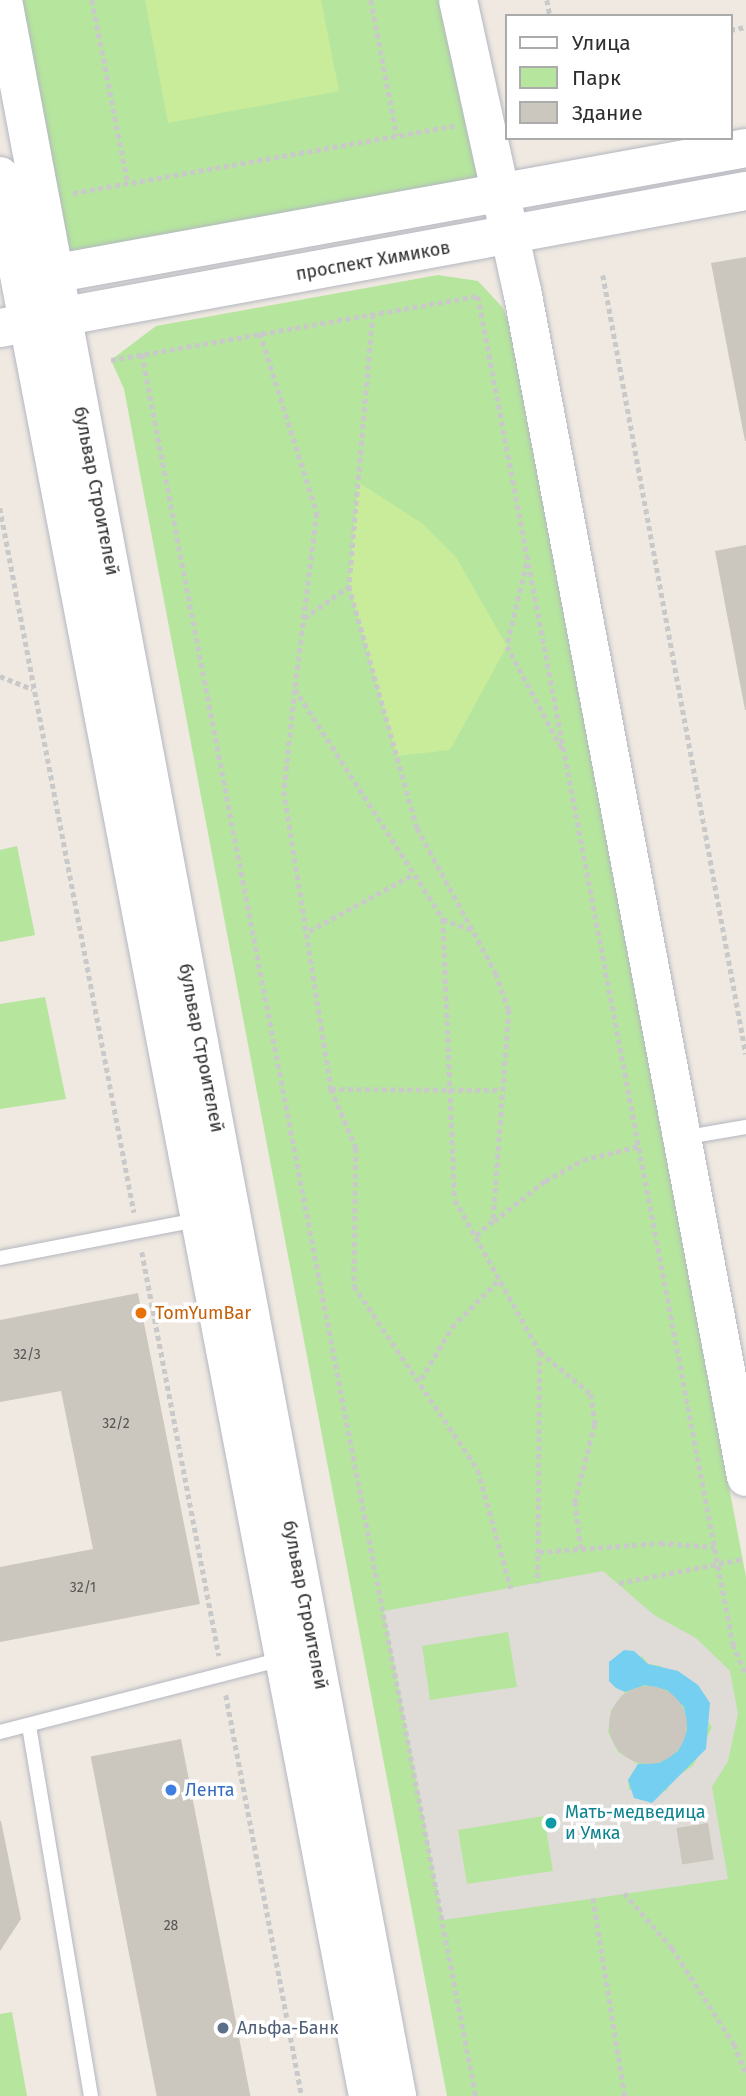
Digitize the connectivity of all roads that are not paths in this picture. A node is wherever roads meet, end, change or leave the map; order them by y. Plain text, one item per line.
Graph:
1 (3, 0) edge
2 (458, 0) edge
3 (746, 148) edge
4 (0, 176) edge
5 (746, 191) edge
6 (502, 192) junction
7 (511, 236) junction
8 (25, 279) edge
9 (30, 323) edge
10 (746, 1127) edge
11 (682, 1138) junction
12 (200, 1220) junction
13 (0, 1258) edge
14 (746, 1477) edge
15 (284, 1658) junction
16 (29, 1726) junction
17 (0, 1732) edge
18 (91, 2096) edge
19 (368, 2096) edge
20 (397, 2096) edge

1 - 8 main road, бульвар Строителей
2 - 6 main road
3 - 6 main road
4 - 8 main road, бульвар Строителей
5 - 7 main road, проспект Химиков
6 - 7 main road
6 - 8 main road
7 - 9 main road, проспект Химиков
7 - 11 main road
8 - 9 main road, бульвар Строителей
9 - 12 main road, бульвар Строителей
9 - 20 main road, бульвар Строителей
10 - 11 lane
11 - 14 main road
12 - 13 lane
12 - 15 main road, бульвар Строителей
15 - 16 lane
15 - 19 main road, бульвар Строителей
16 - 17 lane
16 - 18 lane

